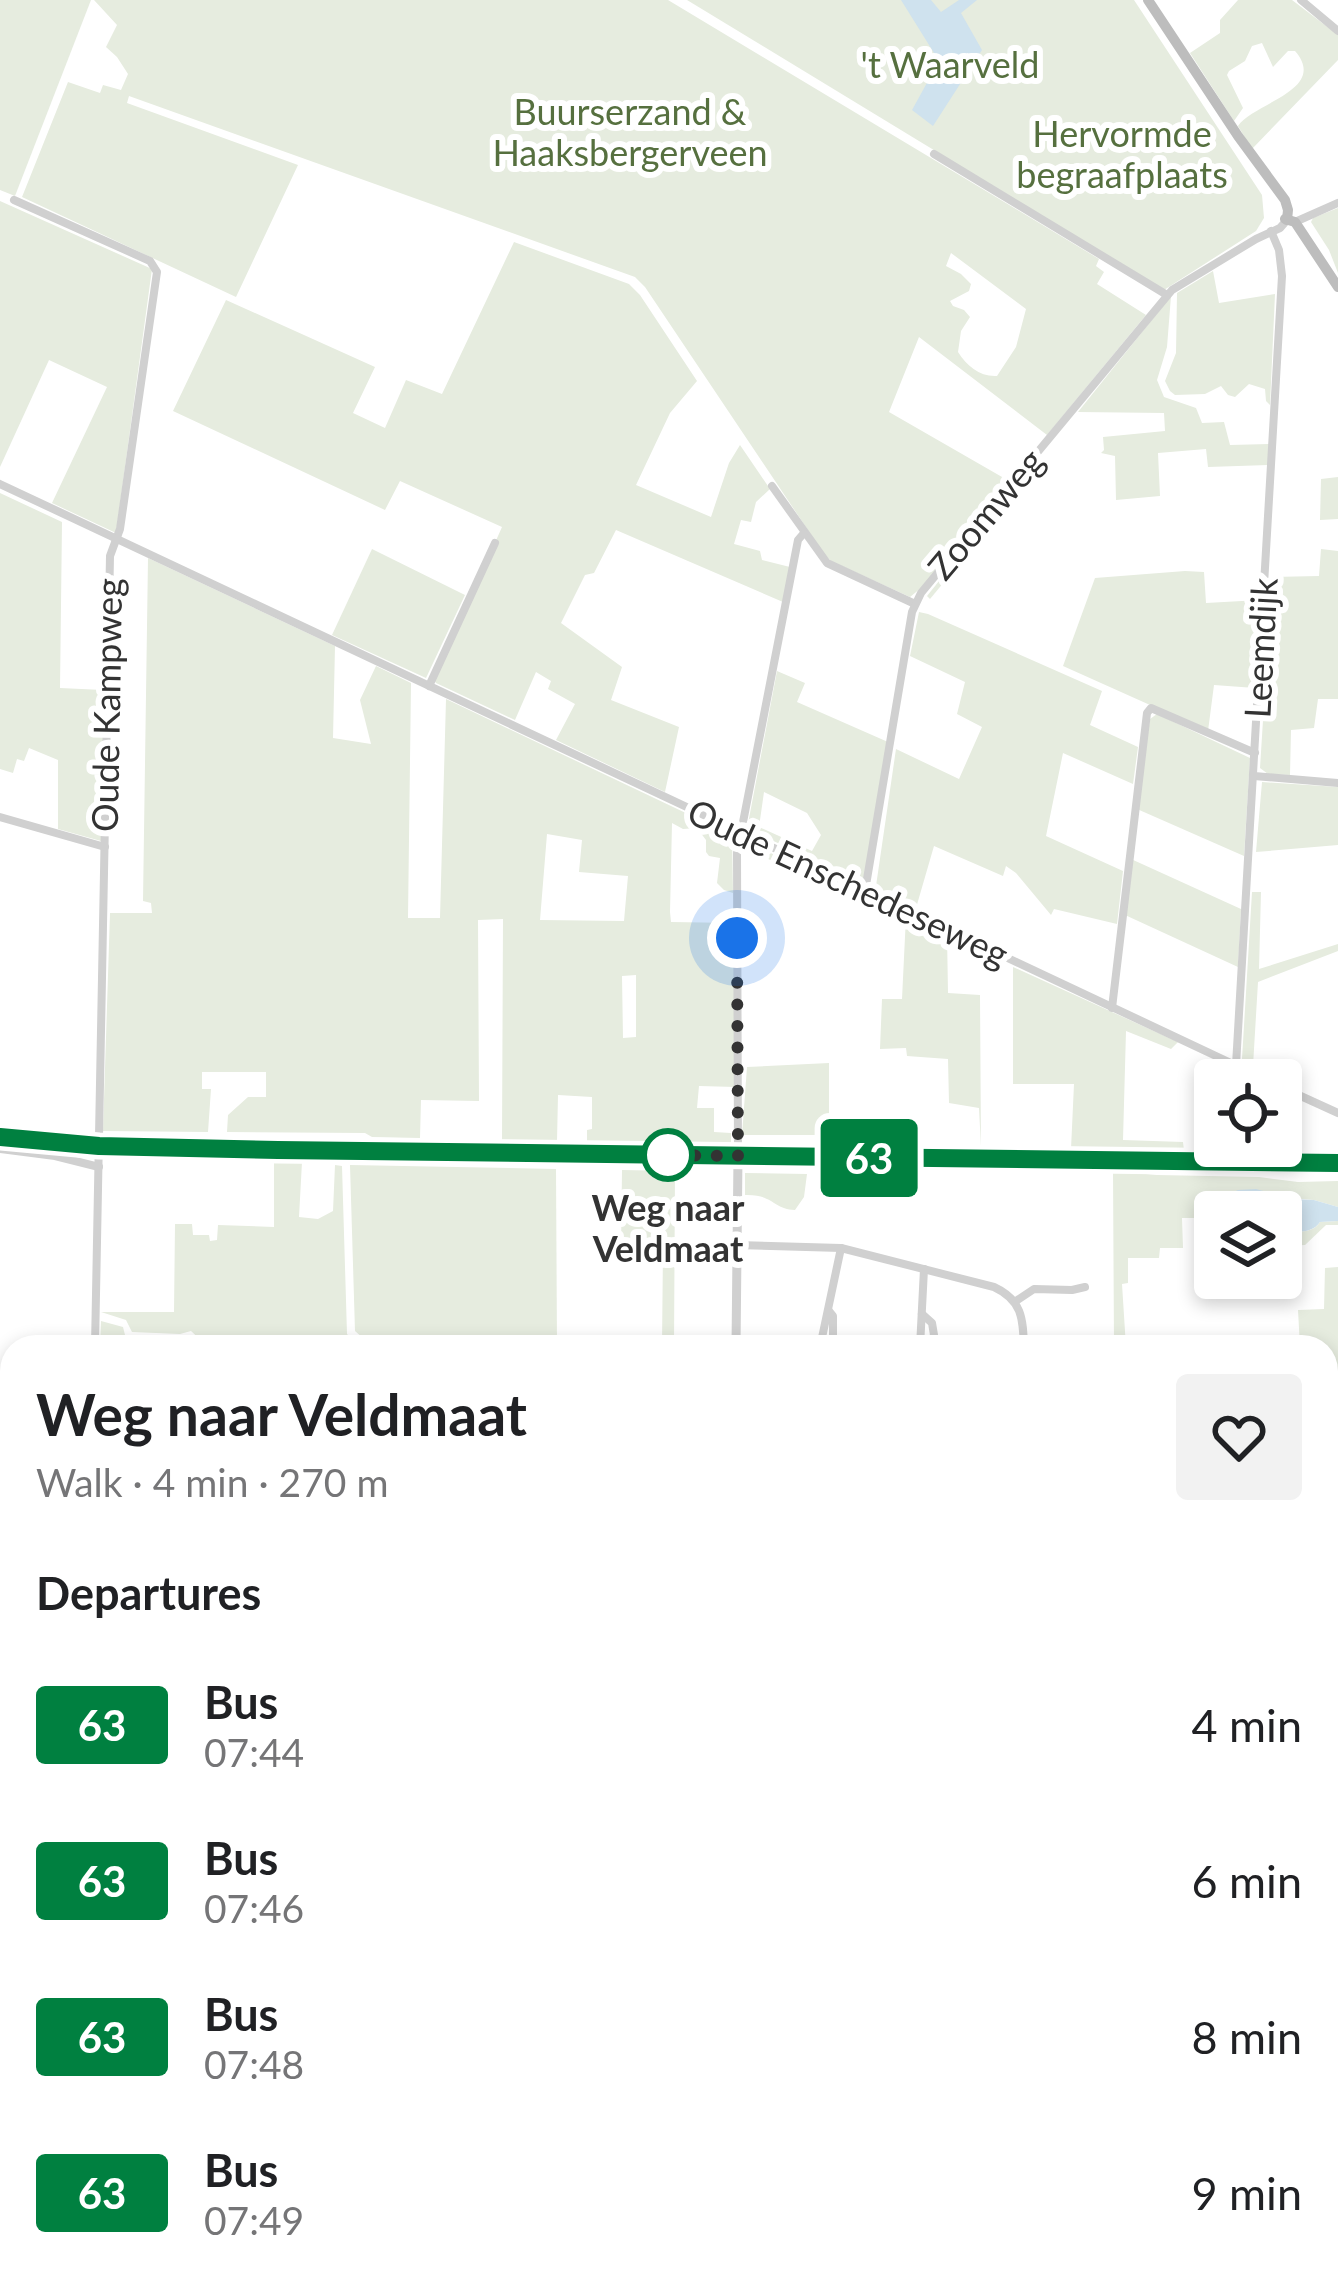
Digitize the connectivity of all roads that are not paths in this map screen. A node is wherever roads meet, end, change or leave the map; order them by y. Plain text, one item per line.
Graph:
1 (1148, 0) edge
2 (1301, 0) edge
3 (1338, 31) edge
4 (934, 154) dead end
5 (14, 200) dead end
6 (1338, 203) edge
7 (1288, 220) junction
8 (1271, 231) junction
9 (1338, 287) edge
10 (1167, 295) junction
11 (0, 484) edge
12 (772, 486) dead end
13 (804, 533) junction
14 (116, 539) junction
15 (495, 543) dead end
16 (915, 604) junction
17 (429, 686) junction
18 (1255, 753) junction
19 (1254, 776) junction
20 (1338, 784) edge
21 (0, 817) edge
22 (741, 833) junction
23 (105, 848) junction
24 (865, 891) junction
25 (1112, 1008) junction
26 (1221, 1059) edge
27 (1236, 1059) edge
28 (1302, 1097) edge
29 (1338, 1113) edge
30 (4, 1135) edge
31 (99, 1146) junction
32 (0, 1149) edge
33 (738, 1156) junction
34 (1338, 1163) edge
35 (99, 1167) junction
36 (736, 1245) junction
37 (841, 1248) junction
38 (924, 1269) junction
39 (1085, 1287) dead end
40 (1016, 1301) junction
41 (828, 1310) junction
42 (95, 1335) edge
43 (736, 1335) edge
44 (823, 1335) edge
45 (833, 1335) edge
46 (934, 1335) edge
47 (1024, 1335) edge

1 - 7 main road
2 - 3 street
4 - 10 street
5 - 14 street, Oude Kampweg
6 - 7 street
7 - 8 street, Zoomweg
7 - 9 main road
8 - 10 street, Zoomweg
8 - 18 street, Leemdijk
10 - 16 street, Zoomweg
11 - 14 street, Oude Enschedeseweg
12 - 13 street
13 - 16 street
13 - 22 street
14 - 17 street, Oude Enschedeseweg
14 - 23 street, Oude Kampweg
15 - 17 street
16 - 24 street, Zoomweg
17 - 22 street, Oude Enschedeseweg
18 - 19 street, Leemdijk
18 - 25 street
19 - 20 street
19 - 27 street, Leemdijk
21 - 23 street
22 - 24 street, Oude Enschedeseweg
22 - 33 street
23 - 31 street, Oude Kampweg
24 - 25 street, Oude Enschedeseweg
25 - 26 street, Oude Enschedeseweg
28 - 29 street
30 - 31 main road
31 - 33 main road
31 - 35 street, Oude Kampweg
32 - 35 street
33 - 34 main road
33 - 36 street
35 - 42 street, Oude Kampweg
36 - 37 street
36 - 43 street
37 - 38 street
37 - 41 street
38 - 40 street
38 - 46 street
39 - 40 street
40 - 47 street
41 - 44 street
41 - 45 street

